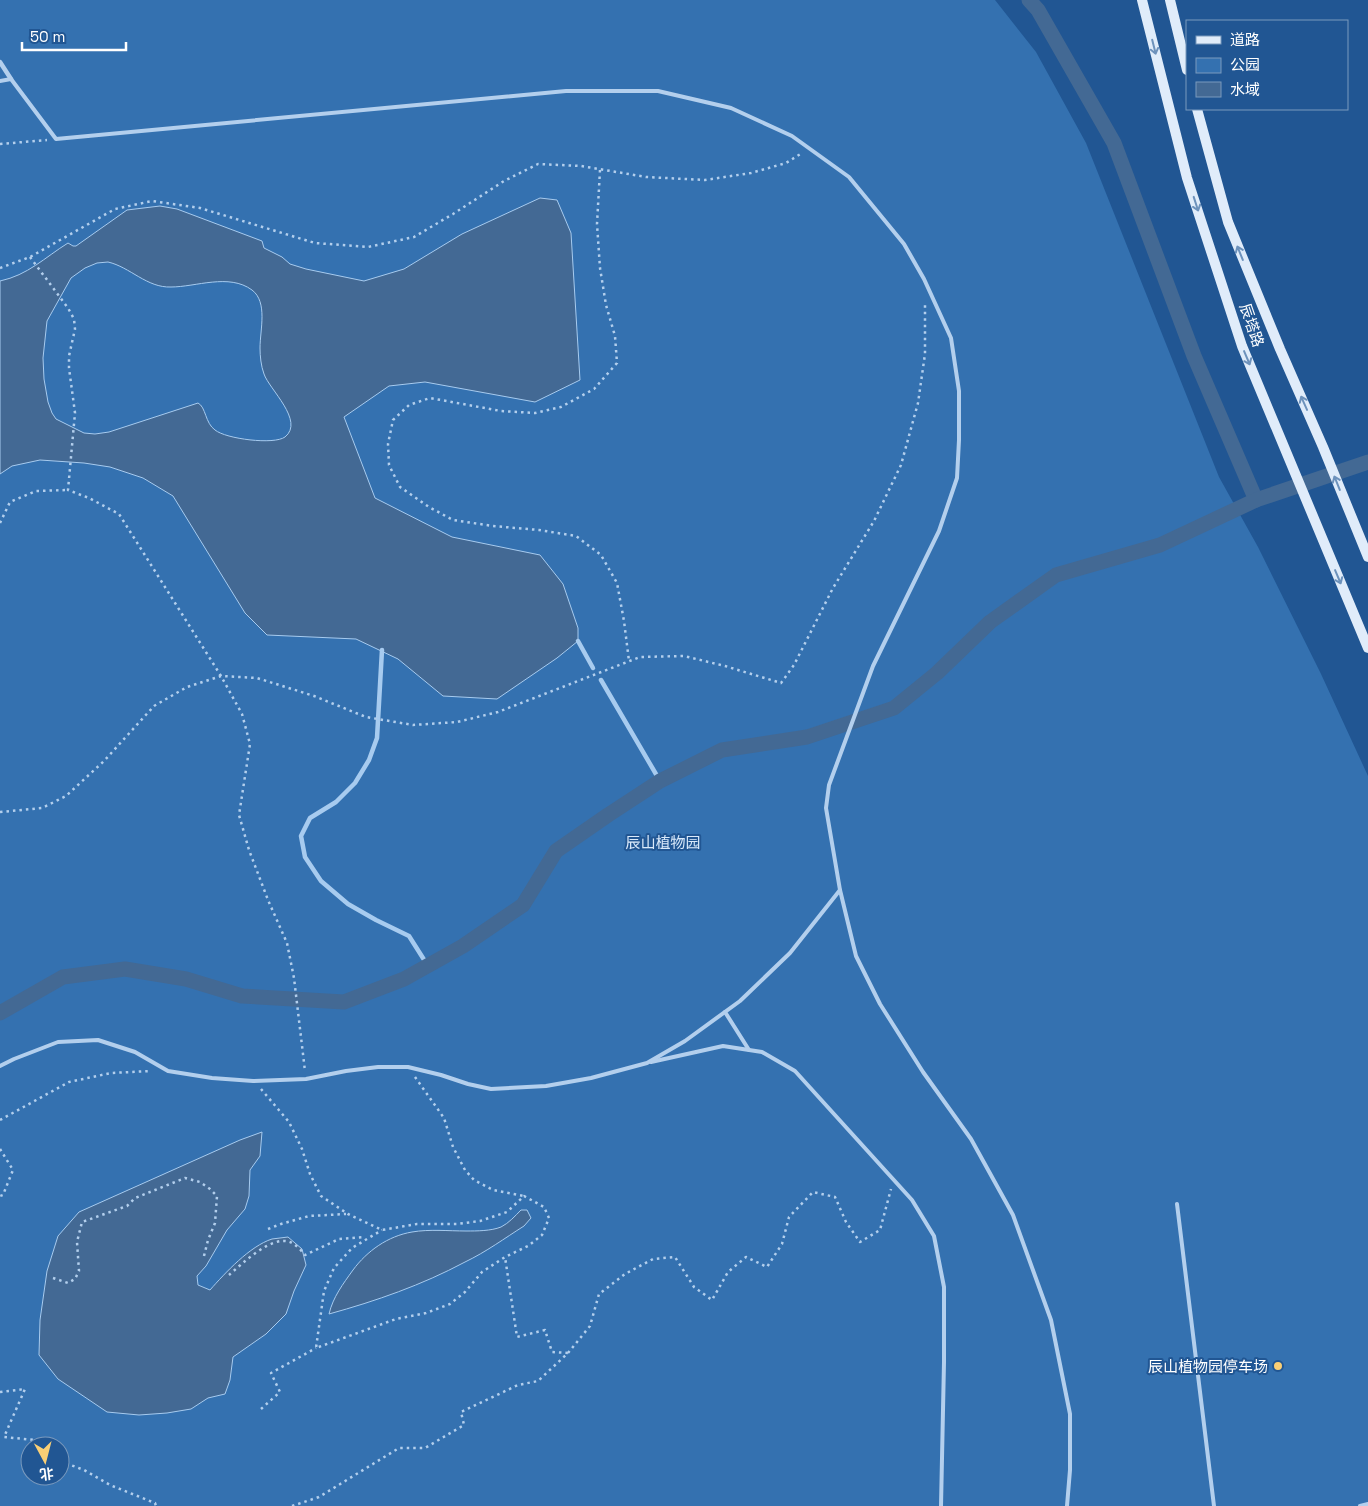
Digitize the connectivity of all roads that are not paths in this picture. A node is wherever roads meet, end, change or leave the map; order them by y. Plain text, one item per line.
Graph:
1 (1142, 0) edge
2 (1170, 0) edge
3 (0, 62) edge
4 (1186, 66) edge
5 (11, 79) junction
6 (0, 82) edge
7 (1197, 110) edge
8 (1368, 558) edge
9 (1368, 648) edge
10 (840, 890) junction
11 (725, 1012) junction
12 (749, 1050) junction
13 (647, 1063) junction
14 (0, 1066) edge
15 (1177, 1204) dead end
16 (1368, 1504) edge
17 (941, 1506) edge
18 (1067, 1506) edge
19 (1214, 1506) edge
20 (1360, 1506) edge

1 -> 9 main road, 辰塔路
2 - 4 main road
3 - 5 street
5 - 6 lane
5 - 10 lane
8 -> 7 main road, 辰塔路
10 - 11 lane
10 - 18 lane
11 - 12 lane
11 - 13 lane
12 - 13 lane
12 - 17 lane
13 - 14 lane
15 - 19 lane
16 - 20 lane

